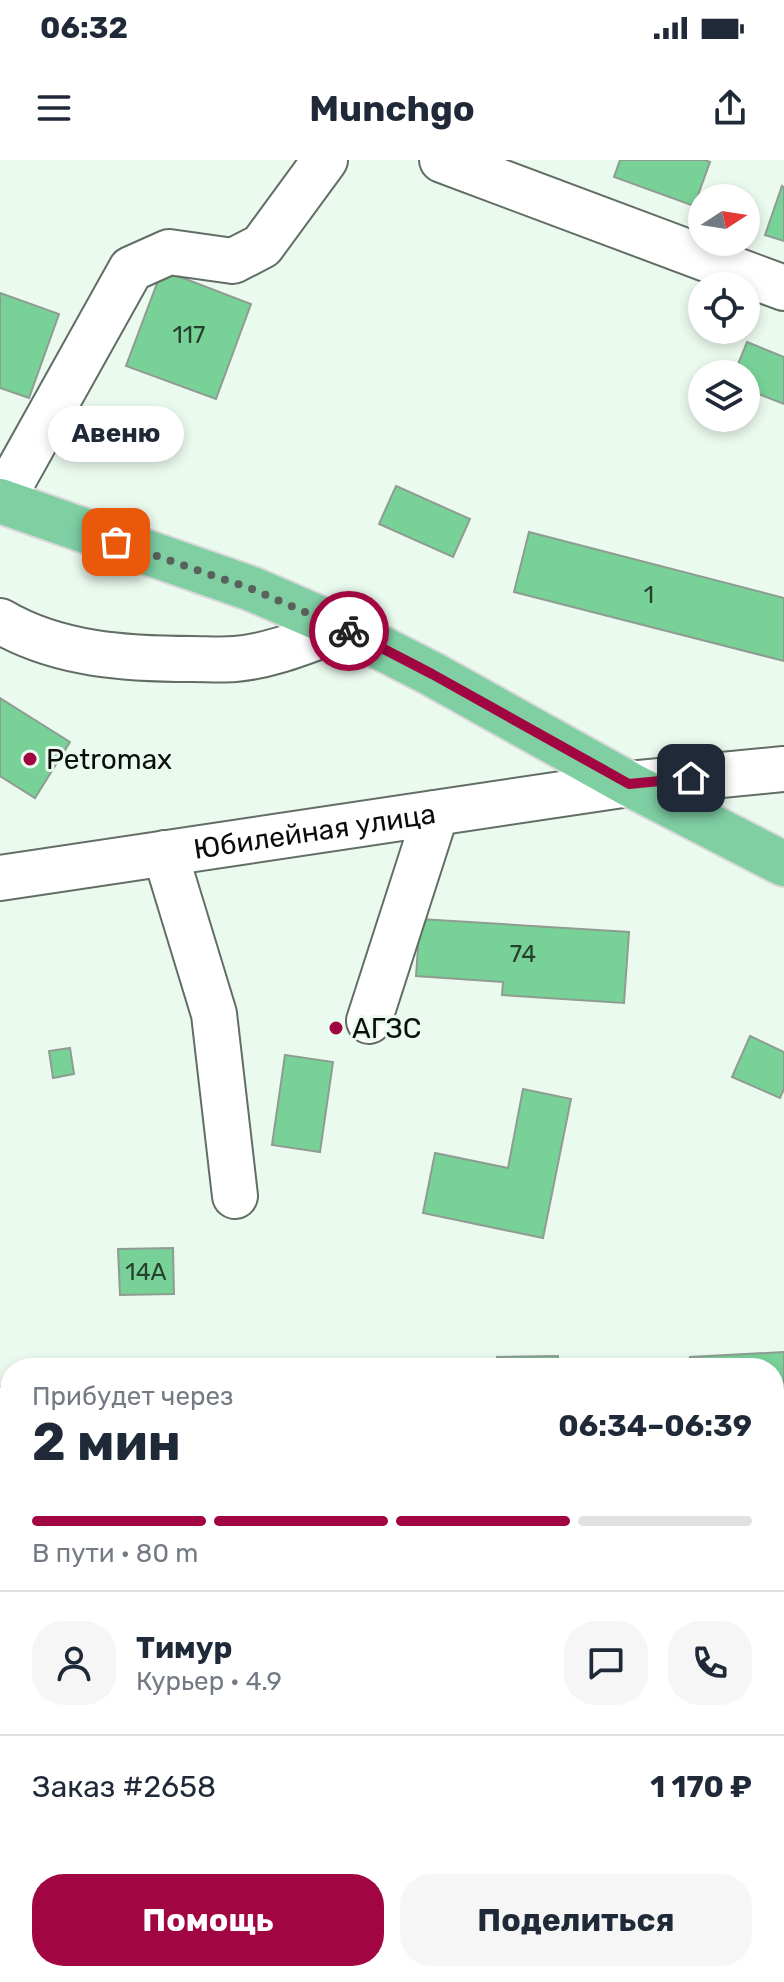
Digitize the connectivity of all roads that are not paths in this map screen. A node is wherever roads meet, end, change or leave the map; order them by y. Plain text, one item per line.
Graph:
1 (325, 160) edge
2 (442, 160) edge
3 (784, 288) edge
4 (1, 501) edge
5 (0, 621) edge
6 (342, 628) junction
7 (784, 769) edge
8 (629, 784) junction
9 (436, 813) junction
10 (165, 853) junction
11 (784, 864) edge
12 (0, 878) edge
13 (369, 1021) dead end
14 (235, 1196) dead end

1 - 4 street
2 - 3 street
4 - 6 main road
5 - 6 street
6 - 8 main road
7 - 8 street, Юбилейная улица
8 - 9 street, Юбилейная улица
8 - 11 main road
9 - 10 street, Юбилейная улица
9 - 13 street
10 - 12 street, Юбилейная улица
10 - 14 street

